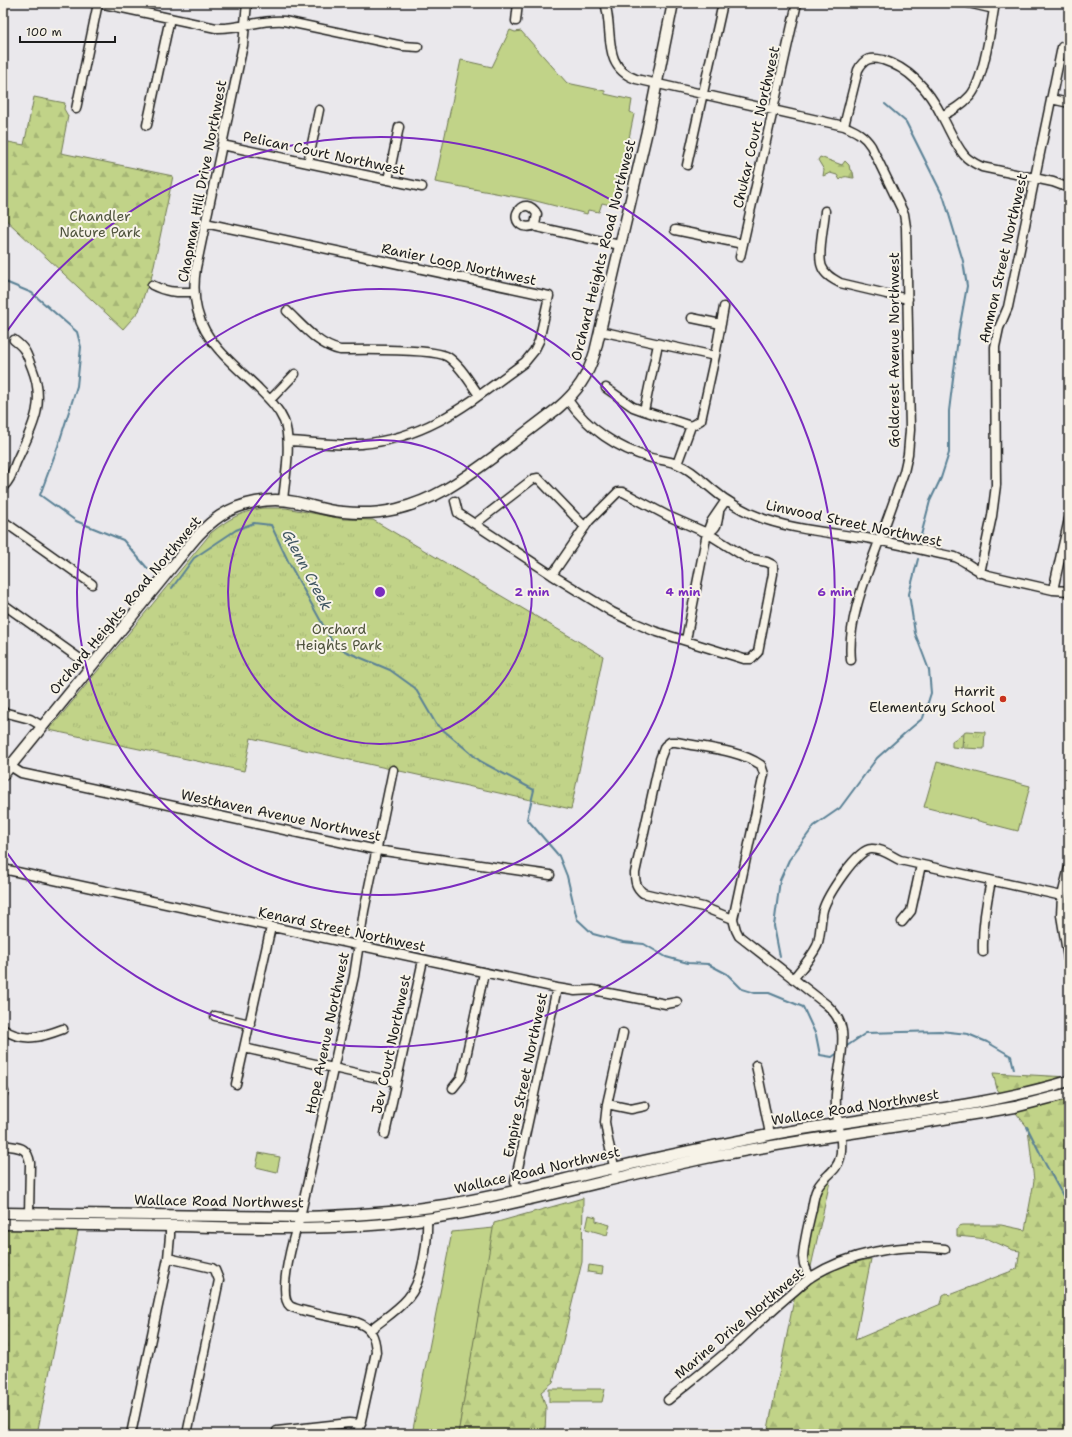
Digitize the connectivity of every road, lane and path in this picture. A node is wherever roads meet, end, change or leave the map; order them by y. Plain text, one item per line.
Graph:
1 (99, 3) edge
2 (247, 3) edge
3 (518, 3) edge
4 (605, 3) edge
5 (673, 3) edge
6 (723, 3) edge
7 (797, 3) edge
8 (968, 3) edge
9 (995, 6) edge
10 (170, 18) junction
11 (516, 21) dead end
12 (246, 24) junction
13 (418, 47) dead end
14 (1062, 47) dead end
15 (657, 84) junction
16 (703, 94) junction
17 (1051, 99) junction
18 (1069, 102) edge
19 (76, 109) dead end
20 (319, 110) dead end
21 (773, 110) junction
22 (942, 116) junction
23 (147, 125) dead end
24 (844, 126) junction
25 (399, 127) dead end
26 (222, 145) junction
27 (308, 163) junction
28 (687, 165) dead end
29 (1035, 178) junction
30 (388, 180) junction
31 (422, 187) dead end
32 (1069, 188) edge
33 (825, 211) dead end
34 (205, 223) junction
35 (535, 225) dead end
36 (675, 230) dead end
37 (743, 244) junction
38 (620, 245) junction
39 (740, 257) dead end
40 (152, 285) dead end
41 (194, 292) junction
42 (908, 299) junction
43 (724, 307) dead end
44 (287, 311) dead end
45 (692, 318) dead end
46 (721, 324) junction
47 (600, 331) junction
48 (14, 340) dead end
49 (658, 344) junction
50 (715, 356) junction
51 (295, 374) dead end
52 (606, 388) dead end
53 (479, 395) junction
54 (270, 400) junction
55 (568, 400) junction
56 (644, 411) junction
57 (691, 426) junction
58 (288, 441) junction
59 (677, 464) junction
60 (3, 487) edge
61 (447, 489) junction
62 (284, 500) junction
63 (726, 500) junction
64 (1069, 519) edge
65 (3, 521) edge
66 (476, 523) junction
67 (585, 527) junction
68 (707, 533) junction
69 (880, 541) junction
70 (980, 573) junction
71 (552, 576) junction
72 (92, 584) dead end
73 (1053, 590) junction
74 (1069, 591) edge
75 (4, 608) edge
76 (686, 640) junction
77 (851, 660) dead end
78 (90, 666) junction
79 (3, 712) edge
80 (42, 726) junction
81 (10, 766) junction
82 (393, 770) dead end
83 (3, 775) edge
84 (377, 850) junction
85 (921, 865) junction
86 (1069, 867) edge
87 (3, 869) edge
88 (550, 875) dead end
89 (991, 881) junction
90 (1062, 896) junction
91 (732, 919) junction
92 (902, 922) dead end
93 (271, 927) junction
94 (358, 946) junction
95 (982, 952) dead end
96 (423, 960) junction
97 (1069, 964) edge
98 (484, 973) junction
99 (793, 979) junction
100 (557, 988) junction
101 (677, 1002) dead end
102 (215, 1016) dead end
103 (250, 1024) junction
104 (3, 1029) edge
105 (63, 1029) dead end
106 (623, 1033) dead end
107 (244, 1048) junction
108 (756, 1065) dead end
109 (334, 1068) junction
110 (1069, 1081) edge
111 (396, 1082) junction
112 (236, 1084) dead end
113 (453, 1088) dead end
114 (1069, 1093) edge
115 (607, 1104) junction
116 (645, 1106) dead end
117 (838, 1123) junction
118 (385, 1134) dead end
119 (770, 1134) junction
120 (840, 1134) junction
121 (3, 1145) edge
122 (615, 1167) junction
123 (618, 1179) junction
124 (516, 1191) junction
125 (3, 1213) edge
126 (29, 1213) junction
127 (134, 1214) junction
128 (300, 1217) junction
129 (427, 1219) junction
130 (3, 1224) edge
131 (75, 1224) junction
132 (170, 1226) junction
133 (297, 1229) junction
134 (945, 1249) dead end
135 (168, 1258) junction
136 (810, 1278) junction
137 (370, 1330) junction
138 (668, 1400) dead end
139 (360, 1424) junction
140 (278, 1430) dead end
141 (131, 1434) edge
142 (186, 1434) edge
143 (358, 1434) edge

1 - 10 street
1 - 19 street
2 - 12 street, Chapman Hill Drive Northwest
3 - 11 street
4 - 15 street, Goldcrest Avenue Northwest
5 - 15 main road, Orchard Heights Road Northwest
6 - 16 street
7 - 21 street, Chukar Court Northwest
8 - 9 street
9 - 22 street
10 - 12 street
10 - 23 street
12 - 13 street
12 - 26 street, Chapman Hill Drive Northwest
14 - 17 street, Ammon Street Northwest
15 - 16 street, Goldcrest Avenue Northwest
15 - 38 main road, Orchard Heights Road Northwest
16 - 21 street, Goldcrest Avenue Northwest
16 - 28 street
17 - 18 street
17 - 29 street, Ammon Street Northwest
20 - 27 street
21 - 24 street, Goldcrest Avenue Northwest
21 - 37 street, Chukar Court Northwest
22 - 24 street
22 - 29 street
24 - 42 street, Goldcrest Avenue Northwest
25 - 30 street
26 - 27 street, Pelican Court Northwest
26 - 34 street, Chapman Hill Drive Northwest
27 - 30 street, Pelican Court Northwest
29 - 32 street
29 - 70 street, Ammon Street Northwest
30 - 31 street, Pelican Court Northwest
33 - 42 street
34 - 41 street, Chapman Hill Drive Northwest
34 - 53 street, Ranier Loop Northwest
35 - 38 street
36 - 37 street
37 - 39 street, Chukar Court Northwest
38 - 47 main road, Orchard Heights Road Northwest
40 - 41 street
41 - 54 street, Chapman Hill Drive Northwest
42 - 69 street, Goldcrest Avenue Northwest
43 - 46 street
44 - 53 street
45 - 46 street
46 - 50 street
47 - 49 street
47 - 55 main road, Orchard Heights Road Northwest
48 - 60 street
49 - 50 street
49 - 56 street
50 - 57 street
51 - 54 street
52 - 56 street
53 - 58 street, Ranier Loop Northwest
54 - 58 street, Chapman Hill Drive Northwest
55 - 59 street, Linwood Street Northwest
55 - 61 main road, Orchard Heights Road Northwest
56 - 57 street
57 - 59 street
58 - 62 street, Chapman Hill Drive Northwest
59 - 63 street, Linwood Street Northwest
61 - 62 main road, Orchard Heights Road Northwest
61 - 66 street
62 - 78 main road, Orchard Heights Road Northwest
63 - 68 street
63 - 69 street, Linwood Street Northwest
64 - 73 street
65 - 72 street
66 - 67 street
66 - 71 street
67 - 68 street
67 - 71 street
68 - 76 street
68 - 76 street
69 - 70 street, Linwood Street Northwest
69 - 77 street, Goldcrest Avenue Northwest
70 - 73 street, Linwood Street Northwest
71 - 76 street
73 - 74 street, Linwood Street Northwest
75 - 78 street
78 - 80 main road, Orchard Heights Road Northwest
79 - 80 street
80 - 81 main road, Orchard Heights Road Northwest
81 - 83 main road, Orchard Heights Road Northwest
81 - 84 street, Westhaven Avenue Northwest
82 - 84 street, Hope Avenue Northwest
84 - 88 street, Westhaven Avenue Northwest
84 - 94 street, Hope Avenue Northwest
85 - 89 street
85 - 92 street
85 - 99 street
86 - 90 street
87 - 93 street, Kenard Street Northwest
89 - 90 street
89 - 95 street
90 - 97 street
91 - 91 street
91 - 99 street
93 - 94 street, Kenard Street Northwest
93 - 103 street
94 - 96 street, Kenard Street Northwest
94 - 109 street, Hope Avenue Northwest
96 - 98 street, Kenard Street Northwest
96 - 111 street, Jev Court Northwest
98 - 100 street, Kenard Street Northwest
98 - 113 street
99 - 117 street
100 - 101 street, Kenard Street Northwest
100 - 124 street, Empire Street Northwest
102 - 103 street
103 - 107 street
104 - 105 street
106 - 115 street
107 - 109 street
107 - 112 street
108 - 119 street
109 - 111 street
109 - 128 street, Hope Avenue Northwest
110 - 117 main road, Wallace Road Northwest
111 - 118 street, Jev Court Northwest
114 - 120 main road, Wallace Road Northwest
115 - 116 street
115 - 122 street
117 - 119 main road, Wallace Road Northwest
117 - 120 street
119 - 122 main road, Wallace Road Northwest
120 - 123 main road, Wallace Road Northwest
120 - 136 street
121 - 126 street
122 - 123 street
122 - 124 main road, Wallace Road Northwest
123 - 129 main road, Wallace Road Northwest
124 - 128 main road, Wallace Road Northwest
125 - 126 main road, Wallace Road Northwest
126 - 127 main road, Wallace Road Northwest
127 - 128 main road, Wallace Road Northwest
127 - 131 main road
128 - 133 street, Hope Avenue Northwest
129 - 133 main road, Wallace Road Northwest
129 - 137 street
130 - 131 main road, Wallace Road Northwest
131 - 132 main road, Wallace Road Northwest
132 - 133 main road, Wallace Road Northwest
132 - 135 street
133 - 137 street, Hope Avenue Northwest
134 - 136 street, Marine Drive Northwest
135 - 141 street
135 - 142 street
136 - 138 street, Marine Drive Northwest
137 - 139 street
139 - 140 street
139 - 143 street

